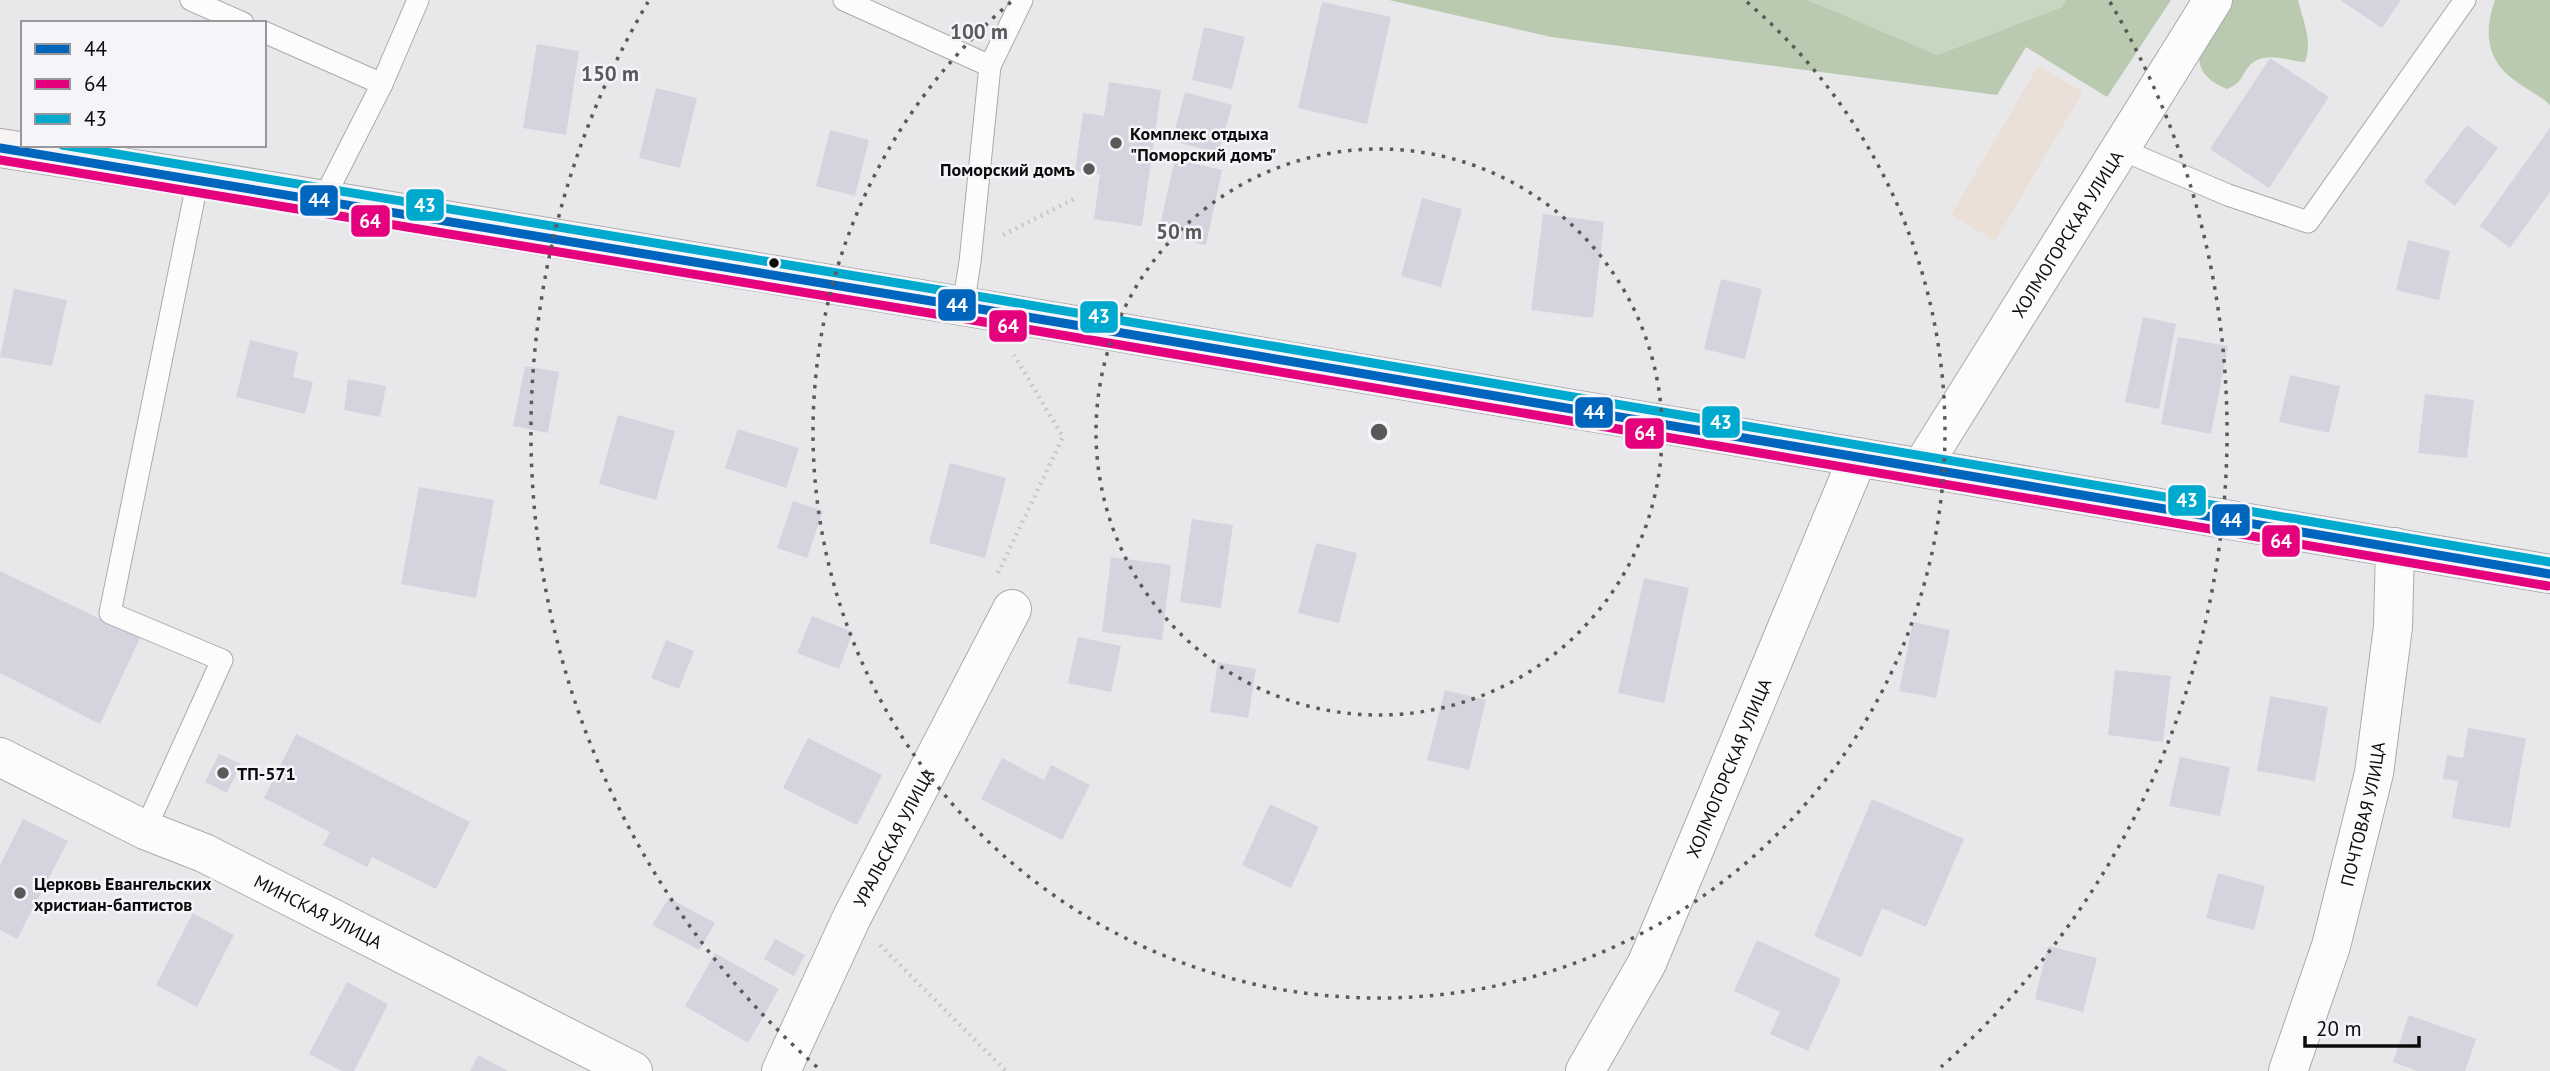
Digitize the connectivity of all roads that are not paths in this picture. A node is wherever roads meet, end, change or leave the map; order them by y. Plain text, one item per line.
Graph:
1 (191, 0) edge
2 (418, 0) edge
3 (844, 0) edge
4 (1008, 0) edge
5 (1022, 0) edge
6 (2213, 0) edge
7 (2465, 0) edge
8 (238, 21) edge
9 (1010, 26) junction
10 (266, 33) edge
11 (990, 66) junction
12 (382, 84) junction
13 (0, 148) edge
14 (2120, 149) junction
15 (198, 179) junction
16 (323, 200) junction
17 (963, 306) junction
18 (1858, 457) junction
19 (1921, 468) junction
20 (2395, 547) junction
21 (2550, 573) edge
22 (1012, 608) dead end
23 (0, 757) edge
24 (145, 830) junction
25 (633, 1071) edge
26 (781, 1071) edge
27 (1585, 1071) edge
28 (2288, 1071) edge

1 - 8 lane
2 - 12 lane
3 - 11 lane
4 - 9 lane
5 - 9 lane
6 - 14 street, ХОЛМОГОРСКАЯ УЛИЦА
7 - 14 lane
9 - 11 lane
10 - 12 lane
11 - 17 lane
12 - 16 lane
13 - 15 street
14 - 19 street, ХОЛМОГОРСКАЯ УЛИЦА
15 - 16 street
15 - 24 lane
16 - 17 street
17 - 18 street
18 - 19 street
18 - 27 street, ХОЛМОГОРСКАЯ УЛИЦА
19 - 20 street
20 - 21 street
20 - 28 street, ПОЧТОВАЯ УЛИЦА
22 - 26 street, УРАЛЬСКАЯ УЛИЦА
23 - 24 street, МИНСКАЯ УЛИЦА
24 - 25 street, МИНСКАЯ УЛИЦА

